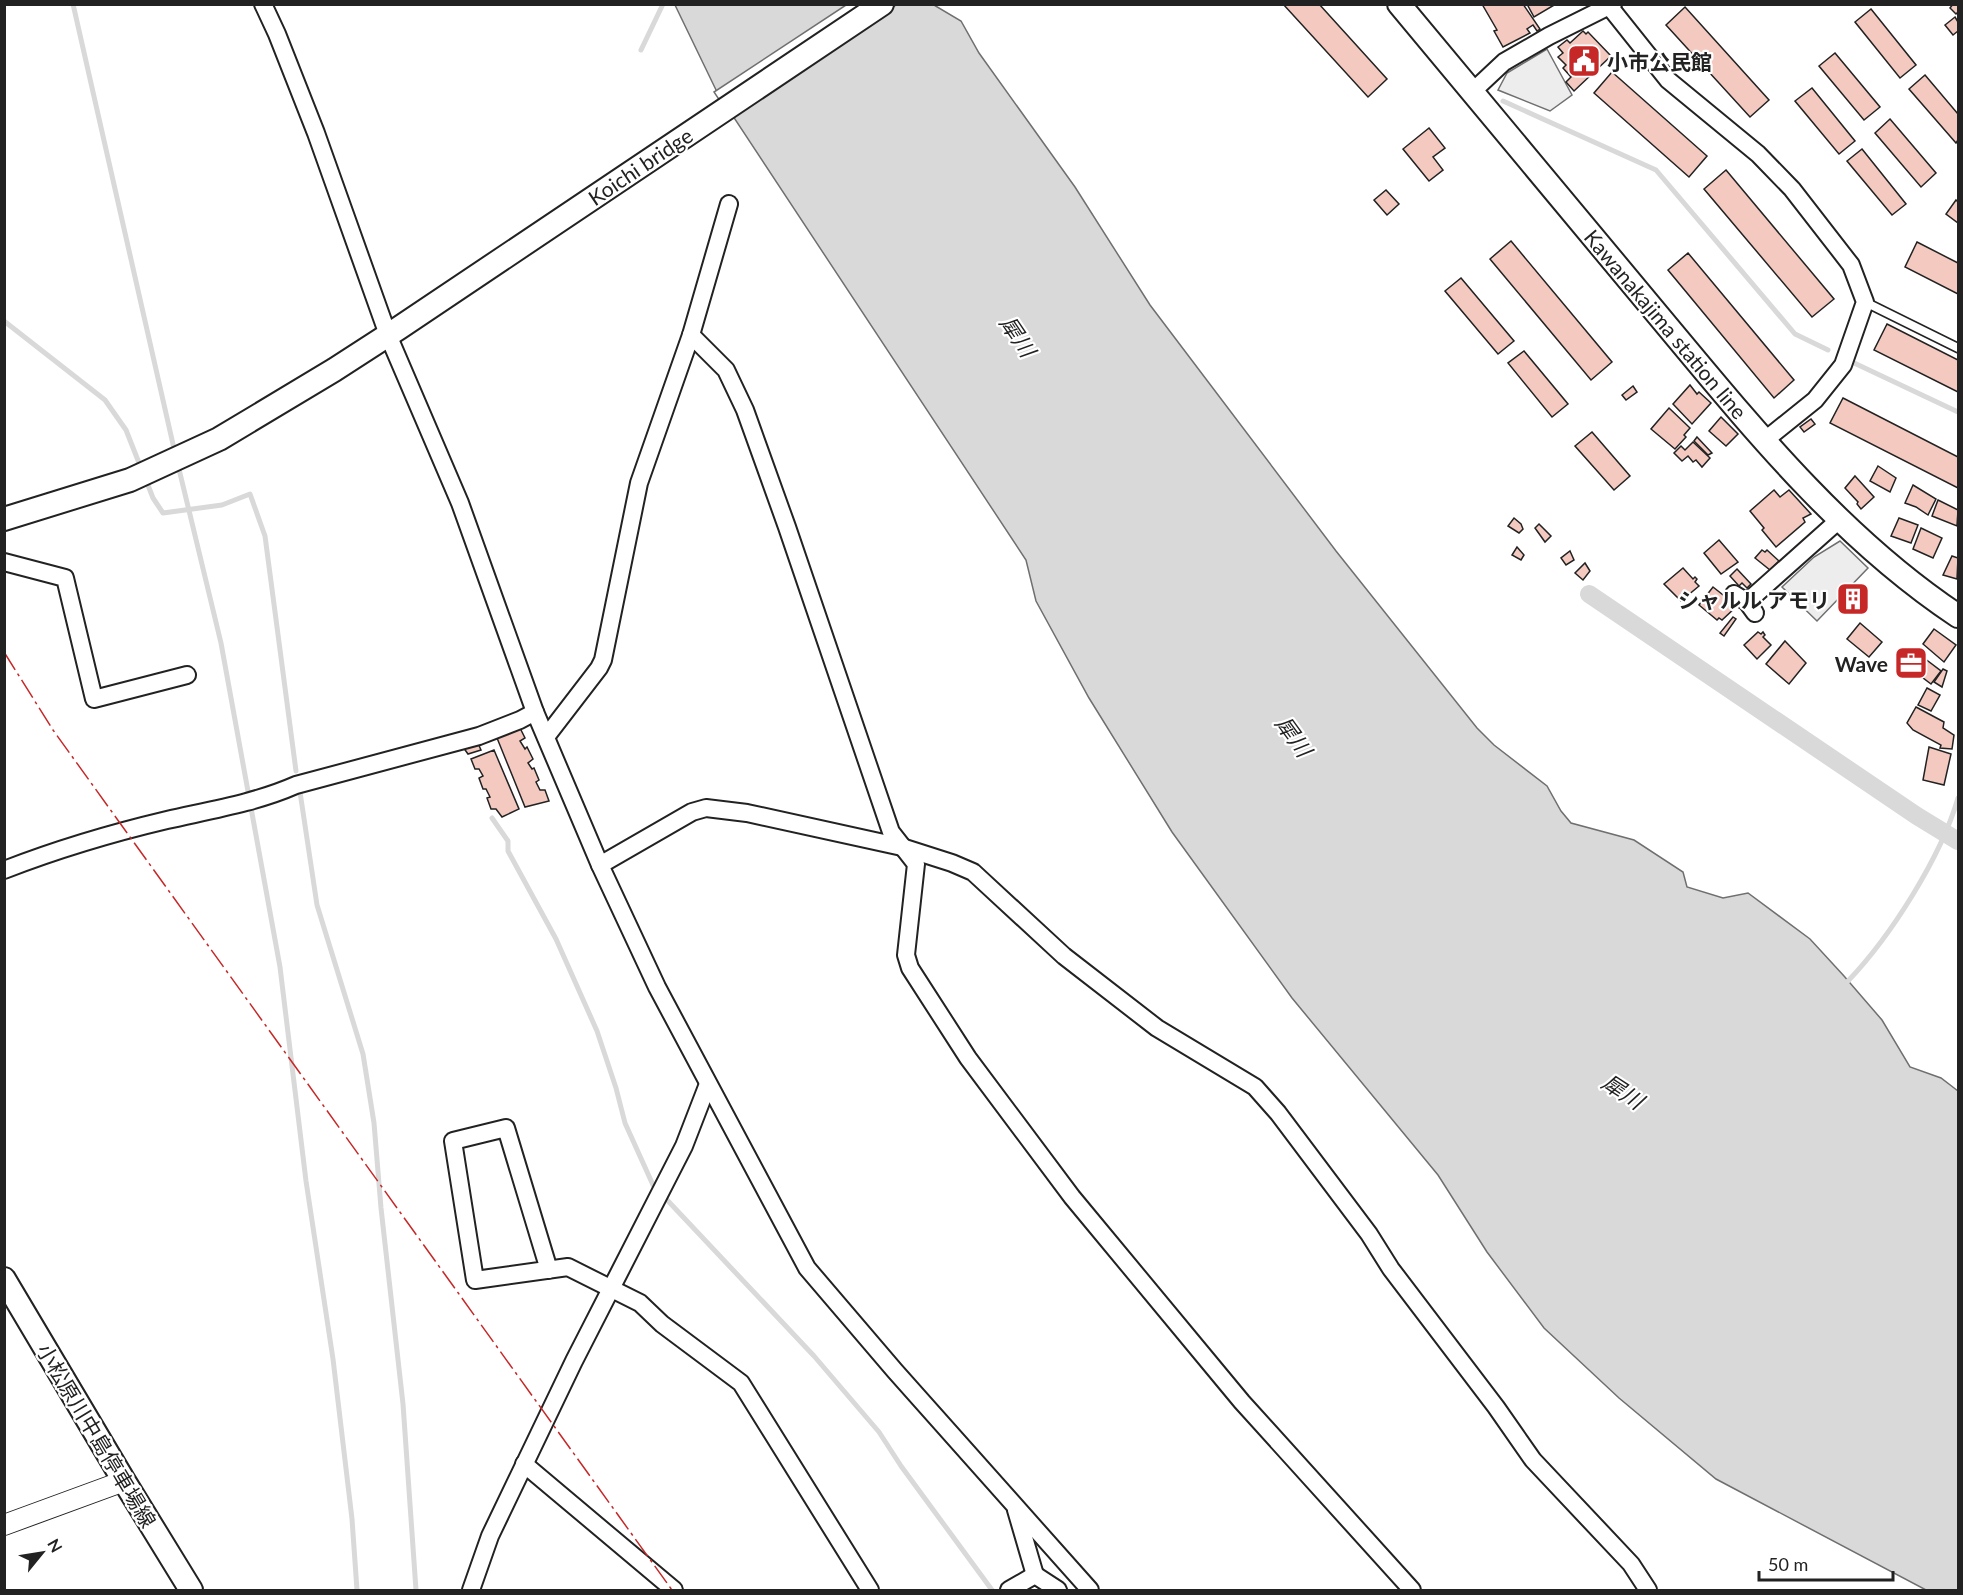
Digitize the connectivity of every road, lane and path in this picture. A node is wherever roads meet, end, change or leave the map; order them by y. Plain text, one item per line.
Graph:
1 (263, 4) edge
2 (882, 4) edge
3 (1399, 4) edge
4 (1611, 5) edge
5 (1472, 92) junction
6 (729, 204) dead end
7 (1864, 302) junction
8 (393, 332) junction
9 (691, 335) junction
10 (1959, 348) edge
11 (1764, 441) junction
12 (4, 519) edge
13 (1839, 520) junction
14 (4, 562) edge
15 (1745, 603) dead end
16 (1959, 616) edge
17 (187, 675) dead end
18 (535, 712) junction
19 (546, 737) junction
20 (902, 847) junction
21 (600, 865) junction
22 (4, 870) edge
23 (708, 1084) junction
24 (549, 1270) junction
25 (4, 1279) edge
26 (611, 1288) junction
27 (524, 1464) junction
28 (124, 1481) junction
29 (1014, 1505) junction
30 (4, 1525) edge
31 (1035, 1575) junction
32 (191, 1590) edge
33 (471, 1590) edge
34 (674, 1590) edge
35 (870, 1590) edge
36 (1008, 1590) edge
37 (1058, 1590) edge
38 (1090, 1590) edge
39 (1412, 1590) edge
40 (1648, 1590) edge

1 - 8 street
2 - 8 main road, Koichi bridge
3 - 5 main road, Kawanakajima station line
4 - 5 street
4 - 7 street
5 - 11 main road, Kawanakajima station line
6 - 9 street
7 - 10 lane
7 - 11 street
8 - 12 main road
8 - 18 street
9 - 19 street
9 - 20 street
11 - 13 main road, Kawanakajima station line
13 - 15 street
13 - 16 main road, Kawanakajima station line
14 - 17 street
18 - 19 street
18 - 22 street
19 - 21 street
20 - 21 street
20 - 39 street
20 - 40 street
21 - 23 street
23 - 26 street
23 - 29 street
24 - 24 street
24 - 26 street
25 - 28 main road, 小松原川中島停車場線
26 - 27 street
26 - 35 street
27 - 33 street
27 - 34 street
28 - 30 street
28 - 32 main road, 小松原川中島停車場線
29 - 31 street
29 - 38 street
31 - 36 street
31 - 37 street

